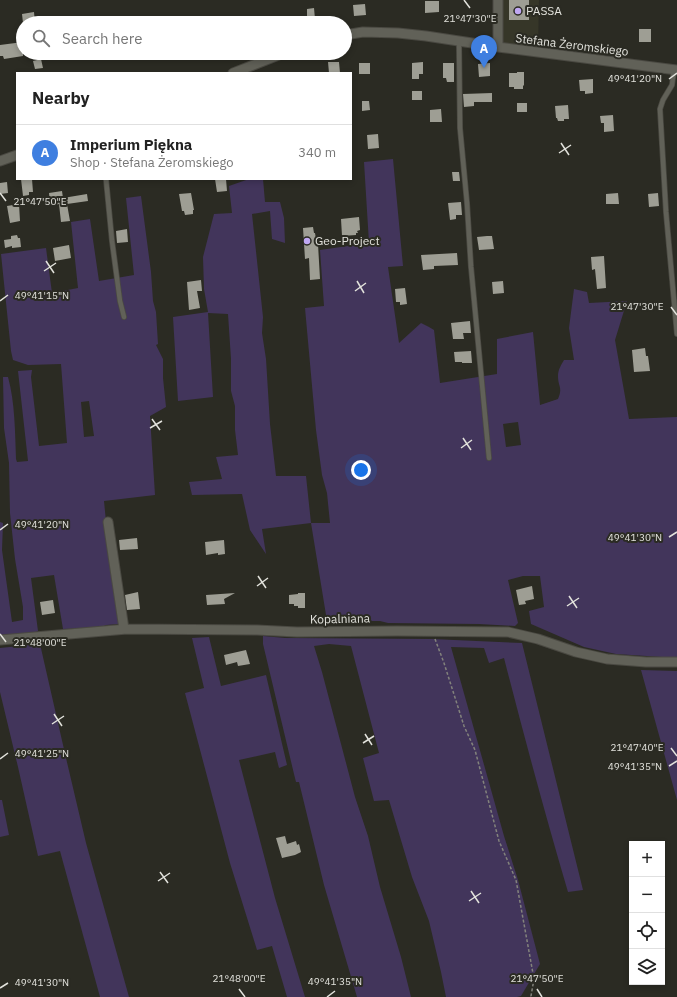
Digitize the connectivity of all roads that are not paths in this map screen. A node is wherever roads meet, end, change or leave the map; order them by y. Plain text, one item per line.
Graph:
1 (498, 0) edge
2 (352, 34) edge
3 (459, 41) junction
4 (498, 47) junction
5 (266, 60) edge
6 (675, 70) edge
7 (236, 72) edge
8 (16, 155) edge
9 (0, 161) edge
10 (106, 180) edge
11 (124, 317) dead end
12 (677, 334) edge
13 (489, 458) dead end
14 (108, 522) dead end
15 (124, 630) junction
16 (0, 640) edge
17 (677, 662) edge

1 - 4 street
2 - 3 street, Stefana Żeromskiego
3 - 4 street, Stefana Żeromskiego
3 - 13 lane
4 - 6 street, Stefana Żeromskiego
5 - 7 street
6 - 12 lane
8 - 9 street
10 - 11 lane
14 - 15 street
15 - 16 street, Kopalniana
15 - 17 street, Kopalniana

